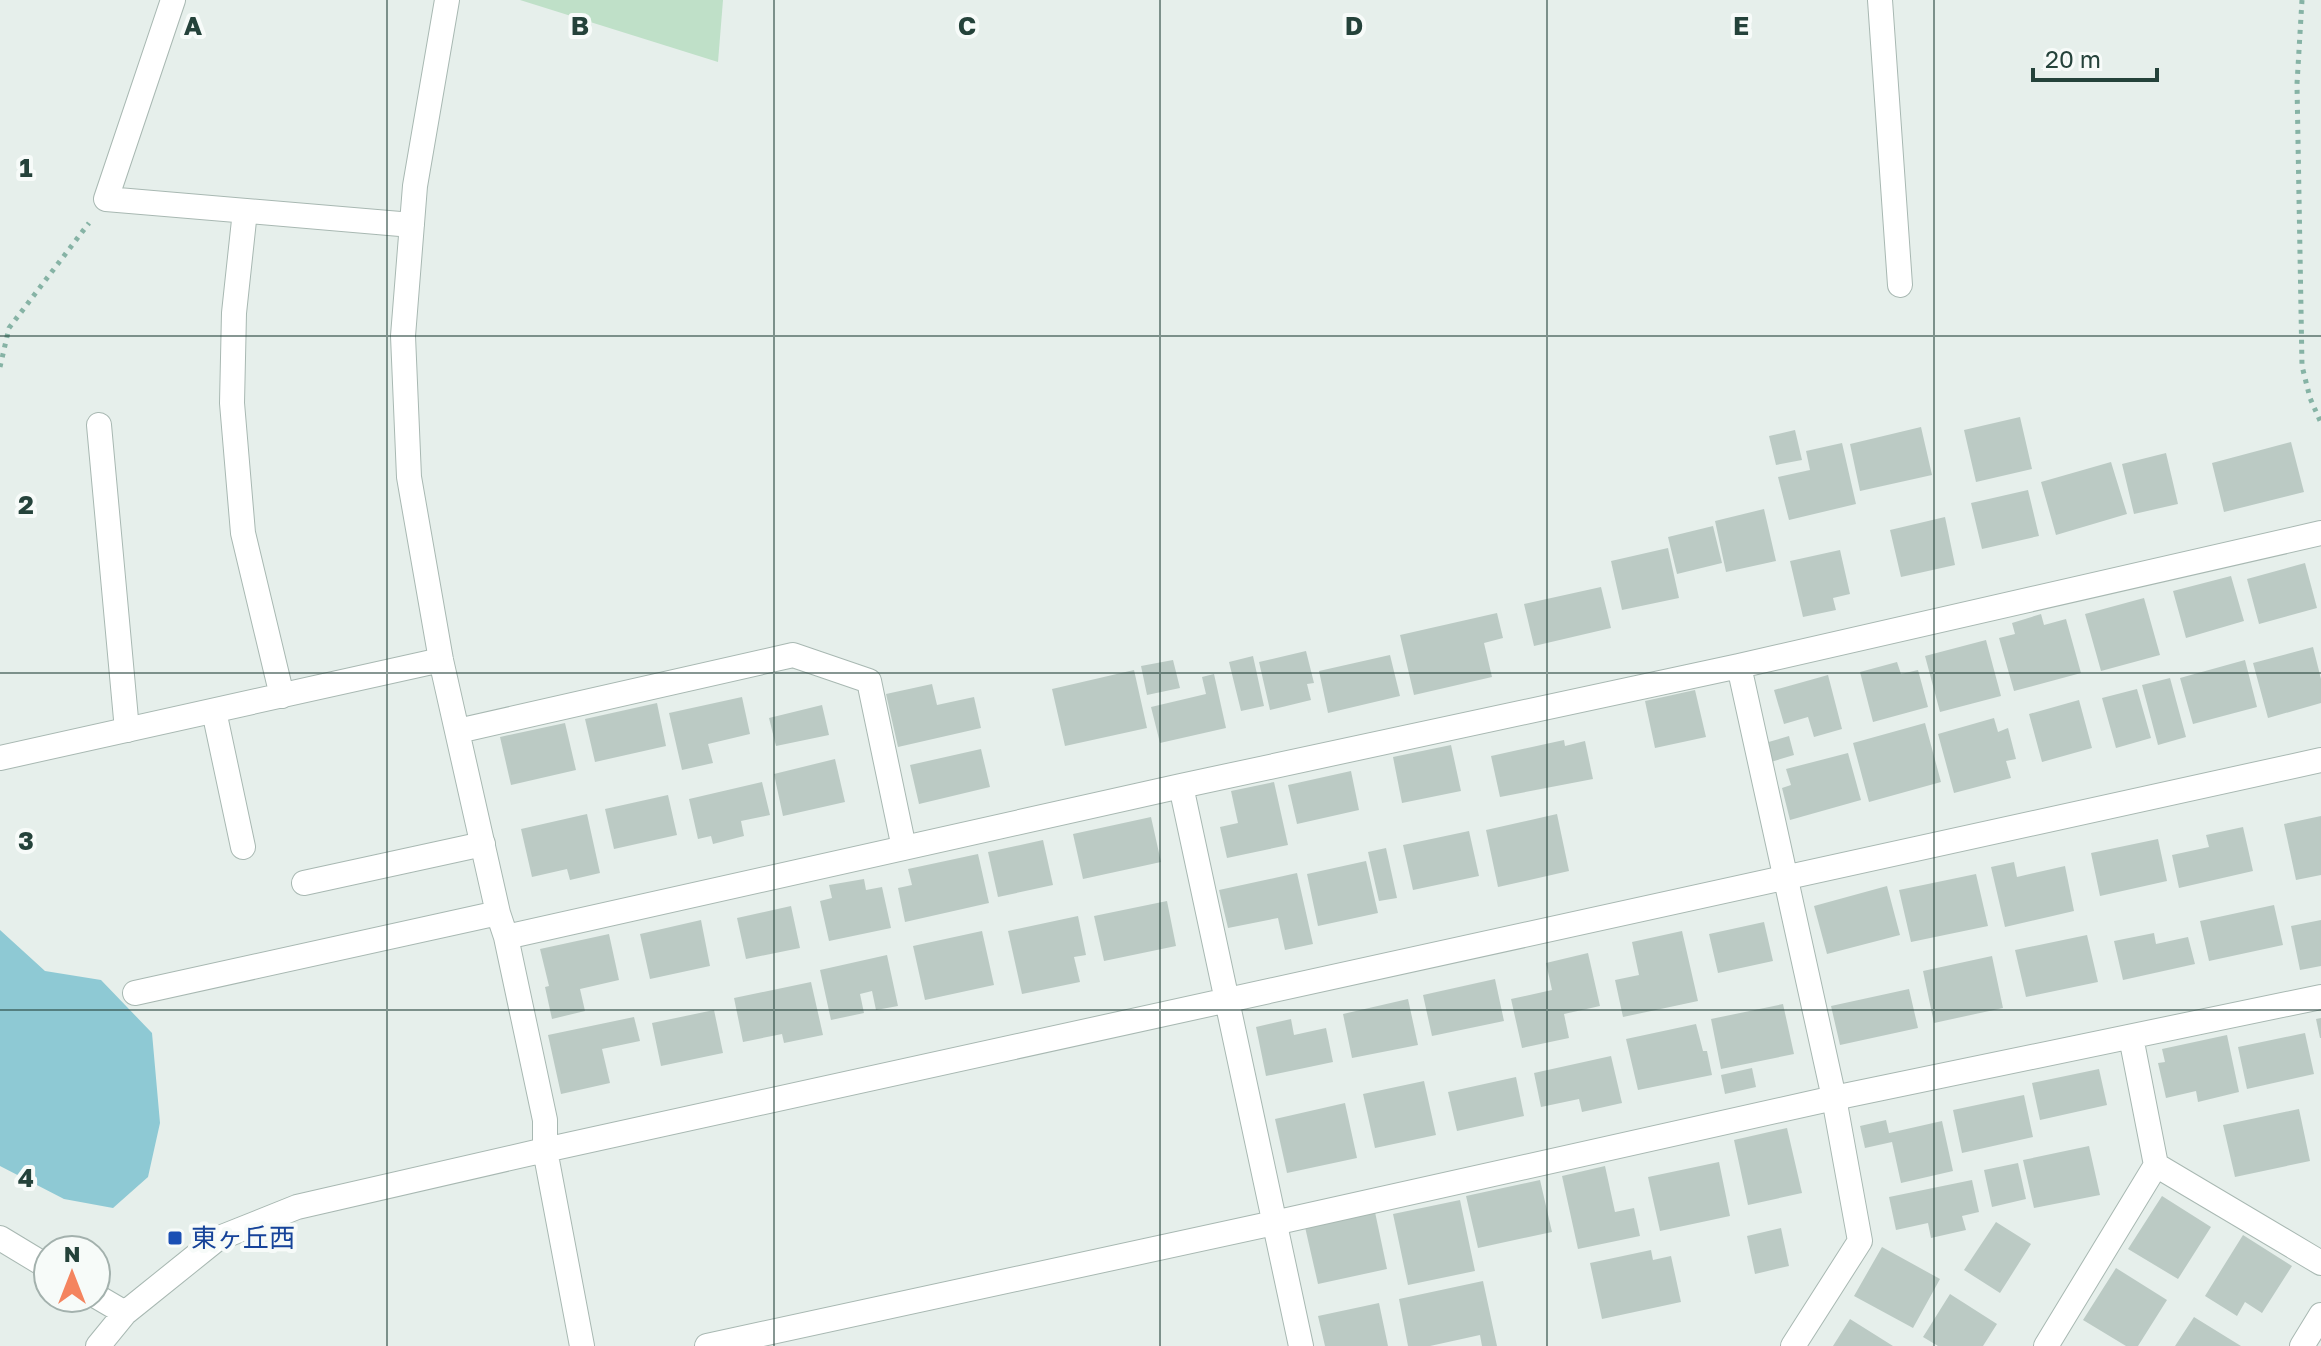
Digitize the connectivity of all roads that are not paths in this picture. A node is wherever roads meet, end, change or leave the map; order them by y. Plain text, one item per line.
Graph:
1 (173, 0) edge
2 (447, 0) edge
3 (1880, 0) edge
4 (245, 211) junction
5 (412, 225) junction
6 (1900, 285) dead end
7 (99, 425) dead end
8 (2321, 533) edge
9 (441, 660) junction
10 (1739, 666) junction
11 (282, 696) junction
12 (214, 711) junction
13 (127, 730) junction
14 (458, 731) junction
15 (0, 758) edge
16 (2321, 760) edge
17 (1181, 786) junction
18 (483, 844) junction
19 (243, 847) dead end
20 (904, 848) junction
21 (1785, 879) junction
22 (304, 883) dead end
23 (498, 913) junction
24 (506, 937) junction
25 (135, 993) dead end
26 (2321, 997) edge
27 (1226, 1001) junction
28 (2131, 1037) junction
29 (1834, 1098) junction
30 (545, 1150) junction
31 (2156, 1165) junction
32 (1274, 1223) junction
33 (0, 1238) edge
34 (32, 1257) edge
35 (2321, 1263) edge
36 (112, 1305) edge
37 (125, 1313) junction
38 (2321, 1315) edge
39 (98, 1346) edge
40 (582, 1346) edge
41 (707, 1346) edge
42 (1301, 1346) edge
43 (1793, 1346) edge
44 (2046, 1346) edge
45 (2302, 1346) edge

1 - 4 street
2 - 5 street
3 - 6 street
4 - 5 street
4 - 11 street
5 - 9 street
7 - 13 street
8 - 10 street
9 - 11 street
9 - 14 street
10 - 17 street
10 - 21 street
11 - 12 street
12 - 13 street
12 - 19 street
13 - 15 street
14 - 18 street
14 - 20 street
16 - 21 street
17 - 20 street
17 - 27 street
18 - 22 street
18 - 23 street
20 - 24 street
21 - 27 street
21 - 29 street
23 - 24 street
23 - 25 street
24 - 30 street
26 - 28 street
27 - 30 street
27 - 32 street
28 - 29 street
28 - 31 street
29 - 32 street
29 - 43 street
30 - 37 street
30 - 40 street
31 - 35 street
31 - 44 street
32 - 41 street
32 - 42 street
33 - 34 street
36 - 37 street
37 - 39 street
38 - 45 street

